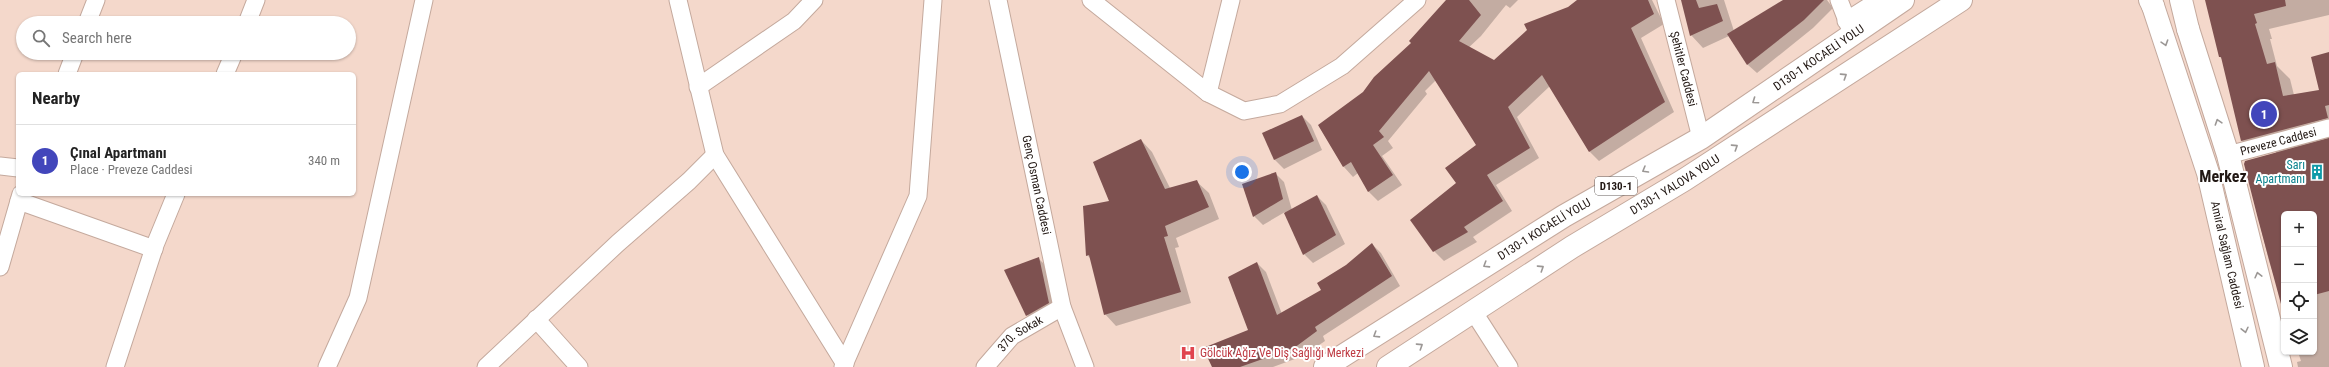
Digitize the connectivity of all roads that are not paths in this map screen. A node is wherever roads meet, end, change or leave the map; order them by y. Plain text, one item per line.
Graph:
1 (96, 0) edge
2 (256, 0) edge
3 (424, 0) edge
4 (678, 0) edge
5 (814, 0) edge
6 (933, 0) edge
7 (998, 0) edge
8 (1090, 0) edge
9 (1232, 0) edge
10 (1417, 0) edge
11 (1666, 0) edge
12 (1839, 0) edge
13 (1879, 0) edge
14 (1903, 0) edge
15 (1962, 0) edge
16 (2181, 0) edge
17 (2151, 2) edge
18 (90, 16) edge
19 (250, 16) edge
20 (1849, 27) junction
21 (72, 60) edge
22 (231, 60) edge
23 (68, 72) edge
24 (226, 72) edge
25 (698, 87) junction
26 (1208, 93) junction
27 (2329, 128) edge
28 (1701, 138) junction
29 (715, 155) junction
30 (2228, 155) junction
31 (0, 166) edge
32 (16, 168) edge
33 (175, 196) edge
34 (20, 197) edge
35 (154, 249) junction
36 (0, 267) edge
37 (1062, 307) junction
38 (1472, 311) junction
39 (536, 319) junction
40 (844, 366) edge
41 (115, 367) edge
42 (327, 367) edge
43 (486, 367) edge
44 (578, 367) edge
45 (985, 367) edge
46 (1085, 367) edge
47 (1325, 367) edge
48 (1388, 367) edge
49 (1510, 367) edge
50 (2254, 367) edge
51 (2281, 367) edge

1 - 18 street
2 - 19 street
3 - 42 street
4 - 25 street
5 - 25 street
6 - 40 street
7 - 37 street, Genç Osman Caddesi
8 - 26 street
9 - 26 street
10 - 26 street
11 - 28 street, Şehitler Caddesi
12 - 20 street
13 - 20 street
14 - 20 main road, D130-1 KOCAELİ YOLU / D130-1
38 -> 15 main road, D130-1 YALOVA YOLU / D130-1
30 -> 16 main road, Amiral Sağlam Caddesi
17 -> 50 main road, Amiral Sağlam Caddesi
20 -> 28 main road, D130-1 KOCAELİ YOLU / D130-1
21 - 23 street
22 - 24 street
25 - 29 street
27 - 30 street, Preveze Caddesi
28 -> 47 main road, D130-1 KOCAELİ YOLU / D130-1
29 - 39 street
29 - 40 street
51 -> 30 main road, Amiral Sağlam Caddesi
31 - 32 street
33 - 35 street
34 - 35 street
34 - 36 street
35 - 41 street
37 - 45 street, 370. Sokak
37 - 46 street, Genç Osman Caddesi
48 -> 38 main road, D130-1 YALOVA YOLU / D130-1
38 - 49 street
39 - 43 street
39 - 44 street

